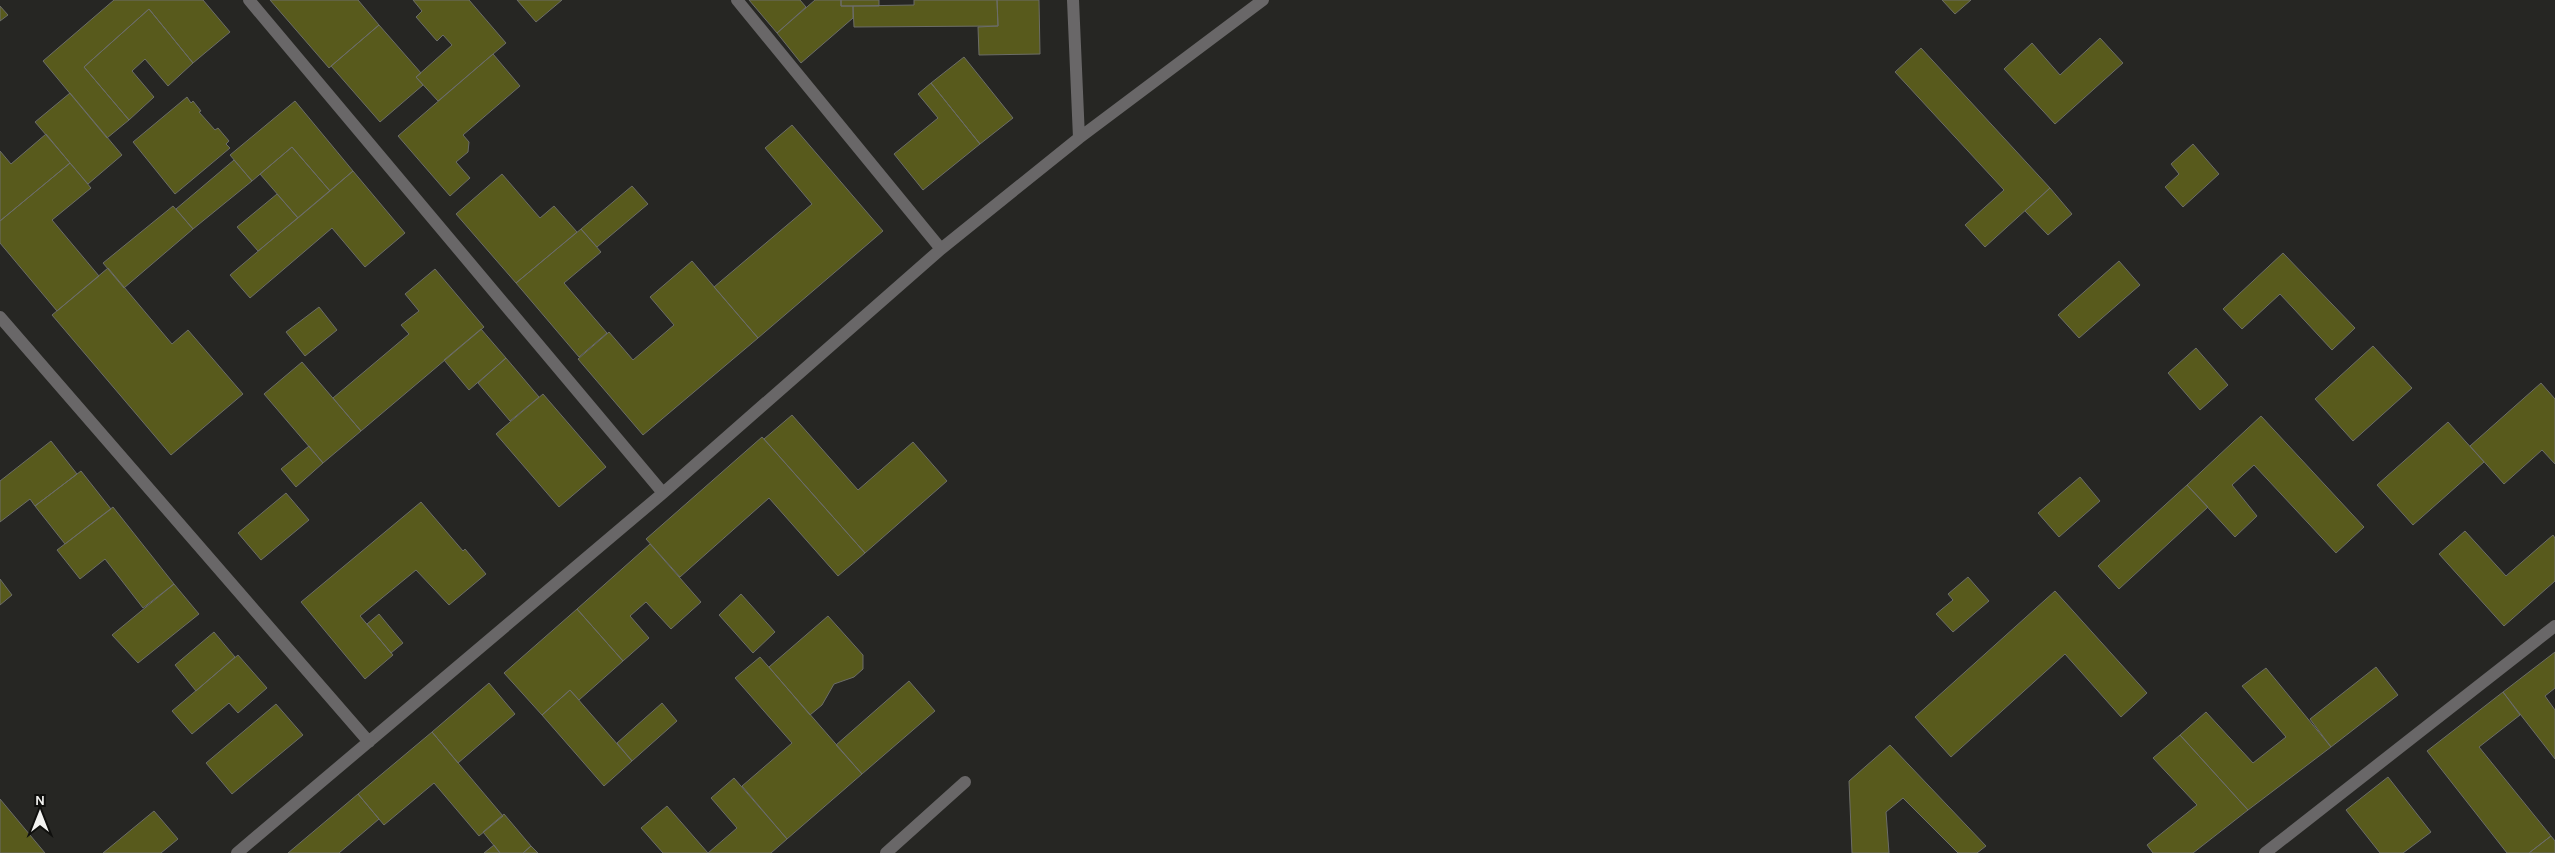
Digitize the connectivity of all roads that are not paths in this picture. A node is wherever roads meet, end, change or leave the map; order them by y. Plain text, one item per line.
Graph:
1 (249, 0) edge
2 (737, 0) edge
3 (1073, 0) edge
4 (1263, 0) edge
5 (1079, 138) junction
6 (941, 249) junction
7 (0, 317) edge
8 (662, 493) junction
9 (2555, 626) edge
10 (369, 742) junction
11 (965, 782) dead end
12 (237, 853) edge
13 (886, 853) edge
14 (2265, 853) edge

1 - 8 street
2 - 6 street
3 - 5 street
4 - 5 street
5 - 6 street
6 - 8 street
7 - 10 street
8 - 10 street
9 - 14 street
10 - 12 street
11 - 13 street

